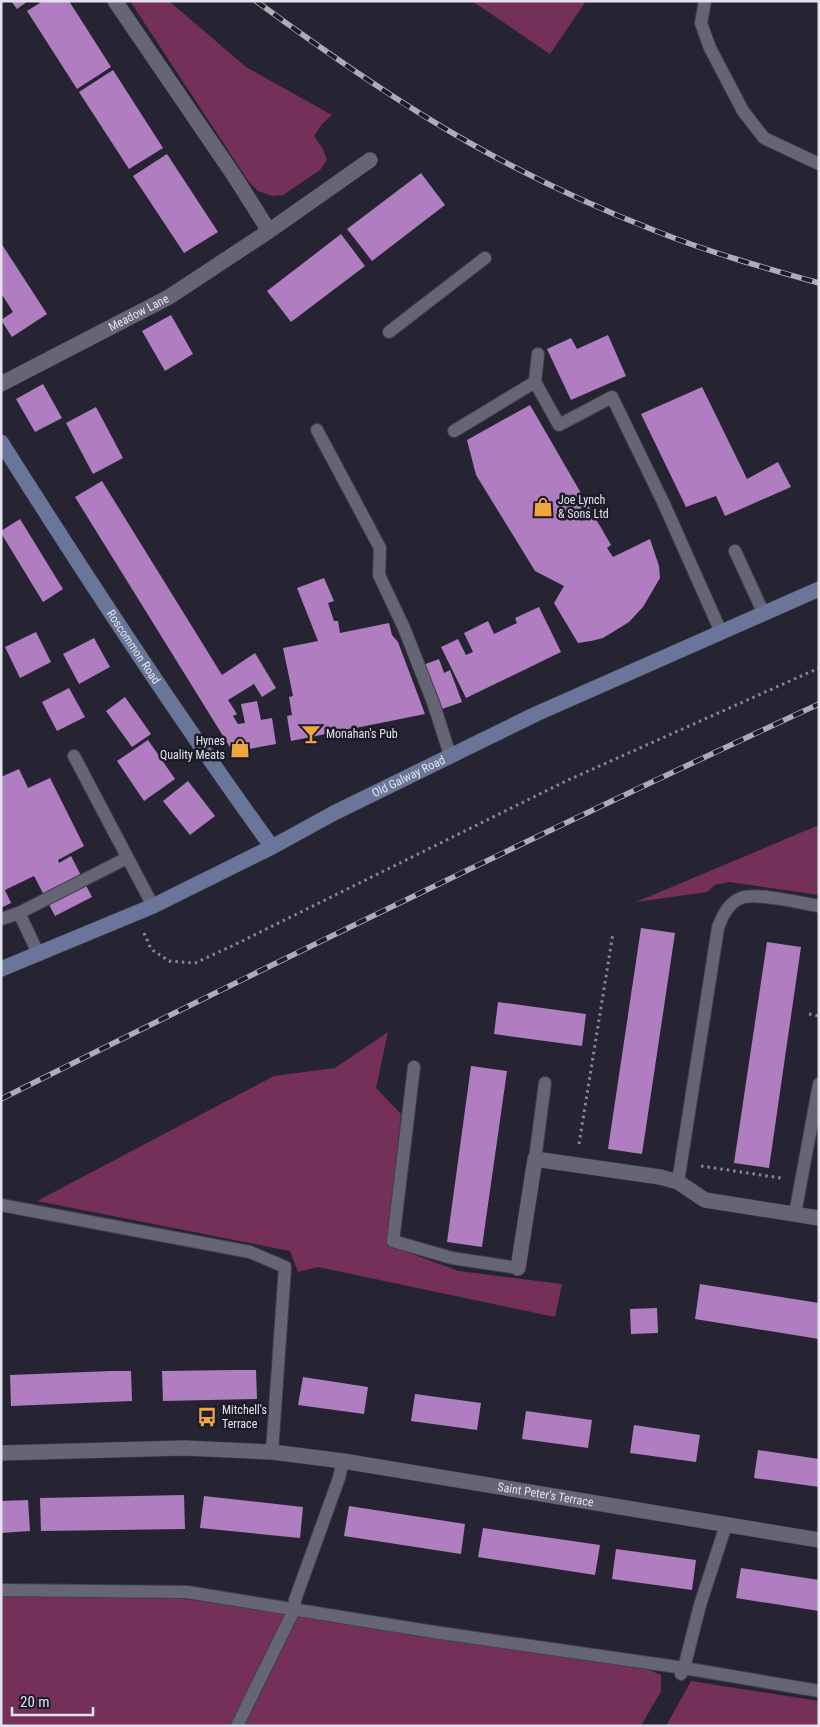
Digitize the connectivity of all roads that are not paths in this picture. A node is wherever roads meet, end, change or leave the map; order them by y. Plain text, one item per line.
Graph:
1 (115, 1) edge
2 (704, 1) edge
3 (370, 160) dead end
4 (819, 164) edge
5 (269, 231) junction
6 (485, 258) dead end
7 (389, 332) dead end
8 (538, 354) dead end
9 (535, 382) junction
10 (1, 384) edge
11 (317, 430) dead end
12 (454, 431) dead end
13 (1, 442) edge
14 (735, 551) dead end
15 (819, 589) edge
16 (764, 614) junction
17 (722, 632) junction
18 (450, 755) junction
19 (74, 756) dead end
20 (272, 847) junction
21 (128, 858) junction
22 (153, 906) junction
23 (819, 906) edge
24 (19, 913) junction
25 (1, 919) edge
26 (39, 955) junction
27 (1, 969) edge
28 (414, 1067) dead end
29 (545, 1083) dead end
30 (819, 1084) edge
31 (535, 1158) junction
32 (678, 1182) junction
33 (1, 1205) edge
34 (795, 1214) junction
35 (819, 1218) edge
36 (518, 1268) joint
37 (272, 1452) junction
38 (1, 1453) edge
39 (343, 1461) junction
40 (726, 1524) junction
41 (819, 1540) edge
42 (1, 1590) edge
43 (295, 1608) junction
44 (683, 1671) junction
45 (819, 1692) edge
46 (236, 1726) edge

1 - 5 street
2 - 4 lane
3 - 5 street, Meadow Lane
5 - 10 street, Meadow Lane
6 - 7 lane
8 - 9 lane
9 - 12 lane
9 - 17 lane
11 - 18 lane
13 - 20 main road, Roscommon Road
14 - 16 lane
15 - 16 main road, Old Galway Road
16 - 17 main road, Old Galway Road
17 - 18 main road, Old Galway Road
18 - 20 main road, Old Galway Road
19 - 21 lane
20 - 22 main road, Old Galway Road
21 - 22 lane
21 - 24 lane
22 - 26 main road, Old Galway Road
23 - 32 lane
24 - 25 lane
24 - 26 lane
26 - 27 main road, Old Galway Road
28 - 36 lane
29 - 31 lane
30 - 34 lane
31 - 32 street
31 - 36 street
32 - 34 street
33 - 37 lane
34 - 35 street
37 - 38 street
37 - 39 street, Saint Peter's Terrace
39 - 40 street, Saint Peter's Terrace
39 - 43 lane
40 - 41 street, Saint Peter's Terrace
40 - 44 lane
42 - 43 lane
43 - 44 lane
43 - 46 lane
44 - 45 lane

